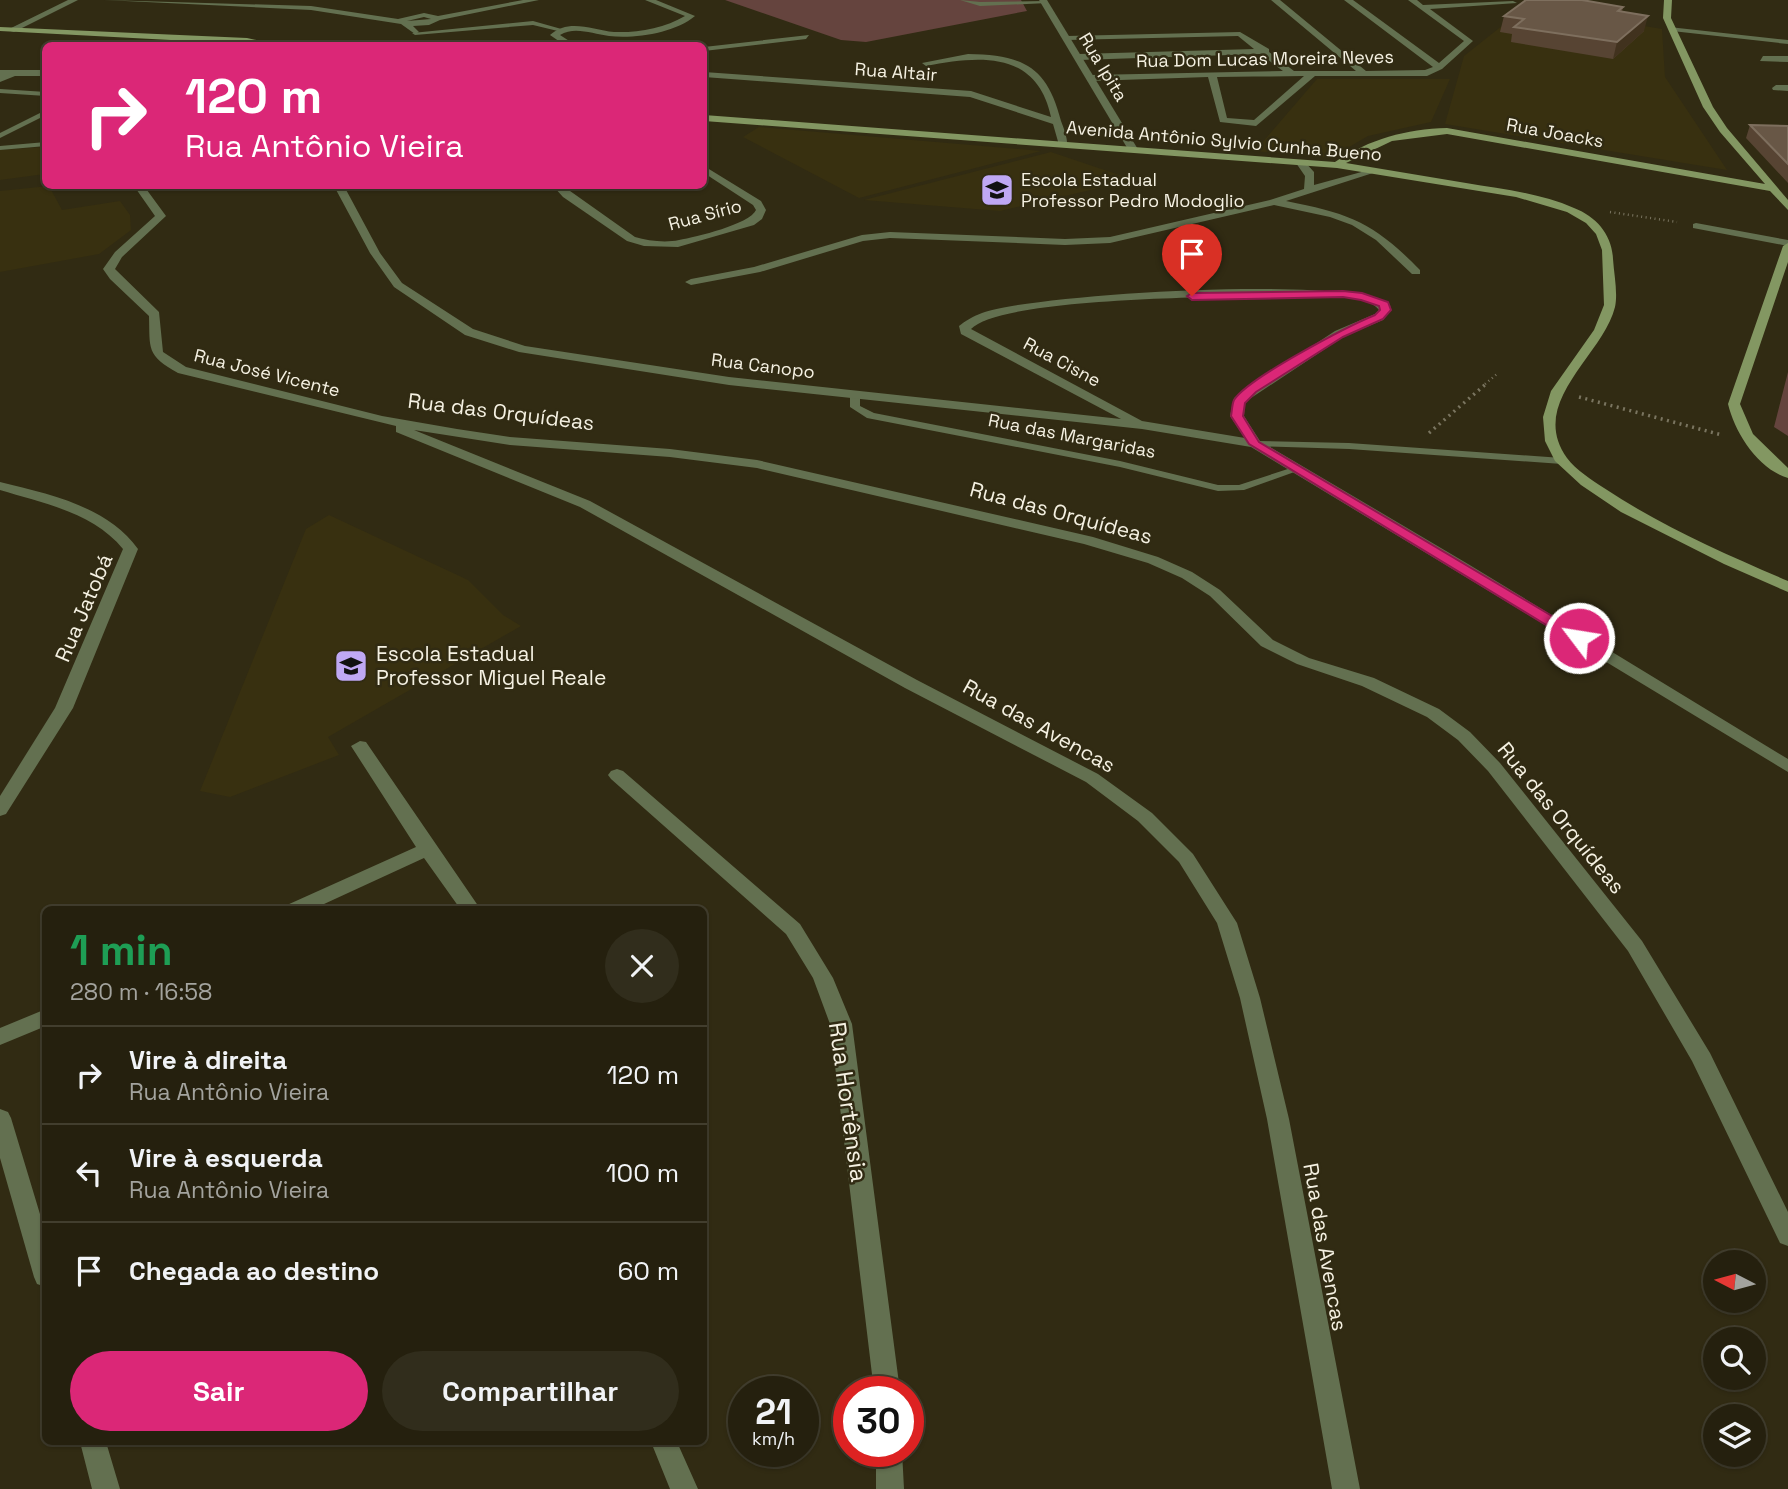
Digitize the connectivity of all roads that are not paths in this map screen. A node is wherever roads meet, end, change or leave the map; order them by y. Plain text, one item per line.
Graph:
1 (74, 0) edge
2 (108, 0) edge
3 (535, 0) edge
4 (649, 0) edge
5 (962, 0) edge
6 (1275, 0) edge
7 (1348, 0) edge
8 (1412, 0) edge
9 (1668, 0) edge
10 (1044, 2) edge
11 (424, 3) dead end
12 (1513, 3) dead end
13 (1422, 7) junction
14 (417, 15) junction
15 (438, 18) junction
16 (404, 23) junction
17 (429, 23) junction
18 (0, 29) edge
19 (1672, 29) junction
20 (11, 30) junction
21 (562, 30) junction
22 (415, 33) junction
23 (806, 37) dead end
24 (1067, 38) junction
25 (562, 41) joint
26 (258, 42) edge
27 (413, 42) edge
28 (546, 42) edge
29 (1788, 42) edge
30 (707, 50) edge
31 (1266, 51) junction
32 (1079, 57) junction
33 (1763, 59) dead end
34 (1788, 59) edge
35 (926, 63) dead end
36 (1438, 67) junction
37 (14, 72) junction
38 (42, 72) edge
39 (0, 73) edge
40 (1212, 74) junction
41 (1291, 74) junction
42 (1365, 74) junction
43 (707, 75) edge
44 (1312, 75) junction
45 (1091, 78) junction
46 (0, 79) edge
47 (1776, 88) dead end
48 (1788, 88) edge
49 (0, 91) edge
50 (42, 94) edge
51 (42, 115) edge
52 (707, 119) edge
53 (1057, 122) junction
54 (0, 136) edge
55 (42, 144) edge
56 (1064, 145) junction
57 (0, 148) edge
58 (1134, 150) junction
59 (1301, 163) junction
60 (1337, 165) junction
61 (1373, 170) junction
62 (707, 171) edge
63 (1773, 188) junction
64 (141, 189) edge
65 (341, 189) edge
66 (561, 189) edge
67 (1308, 192) junction
68 (1273, 202) junction
69 (1788, 207) edge
70 (1696, 226) road end
71 (1788, 245) edge
72 (1416, 272) dead end
73 (691, 282) dead end
74 (855, 394) junction
75 (382, 420) junction
76 (1142, 425) junction
77 (1255, 444) junction
78 (1562, 461) junction
79 (1294, 470) junction
80 (1788, 474) edge
81 (0, 486) edge
82 (1788, 587) edge
83 (360, 746) dead end
84 (1788, 767) edge
85 (617, 775) dead end
86 (0, 810) edge
87 (427, 849) junction
88 (303, 906) edge
89 (468, 906) edge
90 (42, 1019) edge
91 (0, 1037) edge
92 (0, 1118) edge
93 (1788, 1236) edge
94 (42, 1263) edge
95 (885, 1376) edge
96 (94, 1445) edge
97 (665, 1445) edge
98 (889, 1467) edge
99 (106, 1489) edge
100 (684, 1489) edge
101 (890, 1489) edge
102 (1346, 1489) edge

1 - 20 street
2 - 16 street
3 - 15 street
4 - 21 street
5 - 10 lane
6 - 42 street
7 - 36 street
8 - 13 street
9 - 19 main road
10 - 24 street, Rua Ipita
11 - 14 street
12 - 13 street
13 - 36 street
14 - 15 street
14 - 16 street
15 - 17 street
16 - 17 street
16 - 22 street
17 - 22 street
18 - 20 main road
19 - 29 street
19 - 63 main road
20 - 26 main road
21 - 22 lane
21 - 25 street
22 - 27 street
23 - 30 street
24 - 31 street
24 - 32 street, Rua Ipita
25 - 28 lane
31 - 32 street
31 - 41 street
32 - 45 street, Rua Ipita
33 - 34 street
35 - 53 street
36 - 42 street, Rua Dom Lucas Moreira Neves
37 - 38 street
37 - 39 street
37 - 46 street
40 - 41 street, Rua Dom Lucas Moreira Neves
40 - 44 street
40 - 45 street, Rua Dom Lucas Moreira Neves
41 - 44 street, Rua Dom Lucas Moreira Neves
42 - 44 street, Rua Dom Lucas Moreira Neves
43 - 53 street, Rua Altair
45 - 58 street, Rua Ipita
47 - 48 street
49 - 50 lane
51 - 54 lane
52 - 56 main road, Avenida Antônio Sylvio Cunha Bueno
53 - 56 street
55 - 57 lane
56 - 58 main road, Avenida Antônio Sylvio Cunha Bueno
58 - 59 main road, Avenida Antônio Sylvio Cunha Bueno
59 - 60 main road, Avenida Antônio Sylvio Cunha Bueno
59 - 67 street
60 - 61 main road, Avenida Antônio Sylvio Cunha Bueno
60 - 63 main road, Rua Joacks
61 - 67 street
61 - 78 main road, Avenida Antônio Sylvio Cunha Bueno
62 - 66 street, Rua Sírio
63 - 69 main road
64 - 75 street, Rua José Vicente
65 - 74 street, Rua Canopo
67 - 68 street
68 - 72 street
68 - 73 street
70 - 71 lane
71 - 80 main road
74 - 76 street, Rua Canopo
74 - 79 lane, Rua das Margaridas
75 - 93 street, Rua das Orquídeas
75 - 102 street, Rua das Avencas
76 - 77 street, Rua Canopo
76 - 77 street, Rua Cisne
77 - 78 lane
77 - 79 street
78 - 82 main road
79 - 84 street
81 - 86 street, Rua Jatobá
83 - 87 street
85 - 95 street, Rua Hortênsia
87 - 88 street
87 - 89 street
90 - 91 street
92 - 94 street
96 - 99 street
97 - 100 street
98 - 101 street

